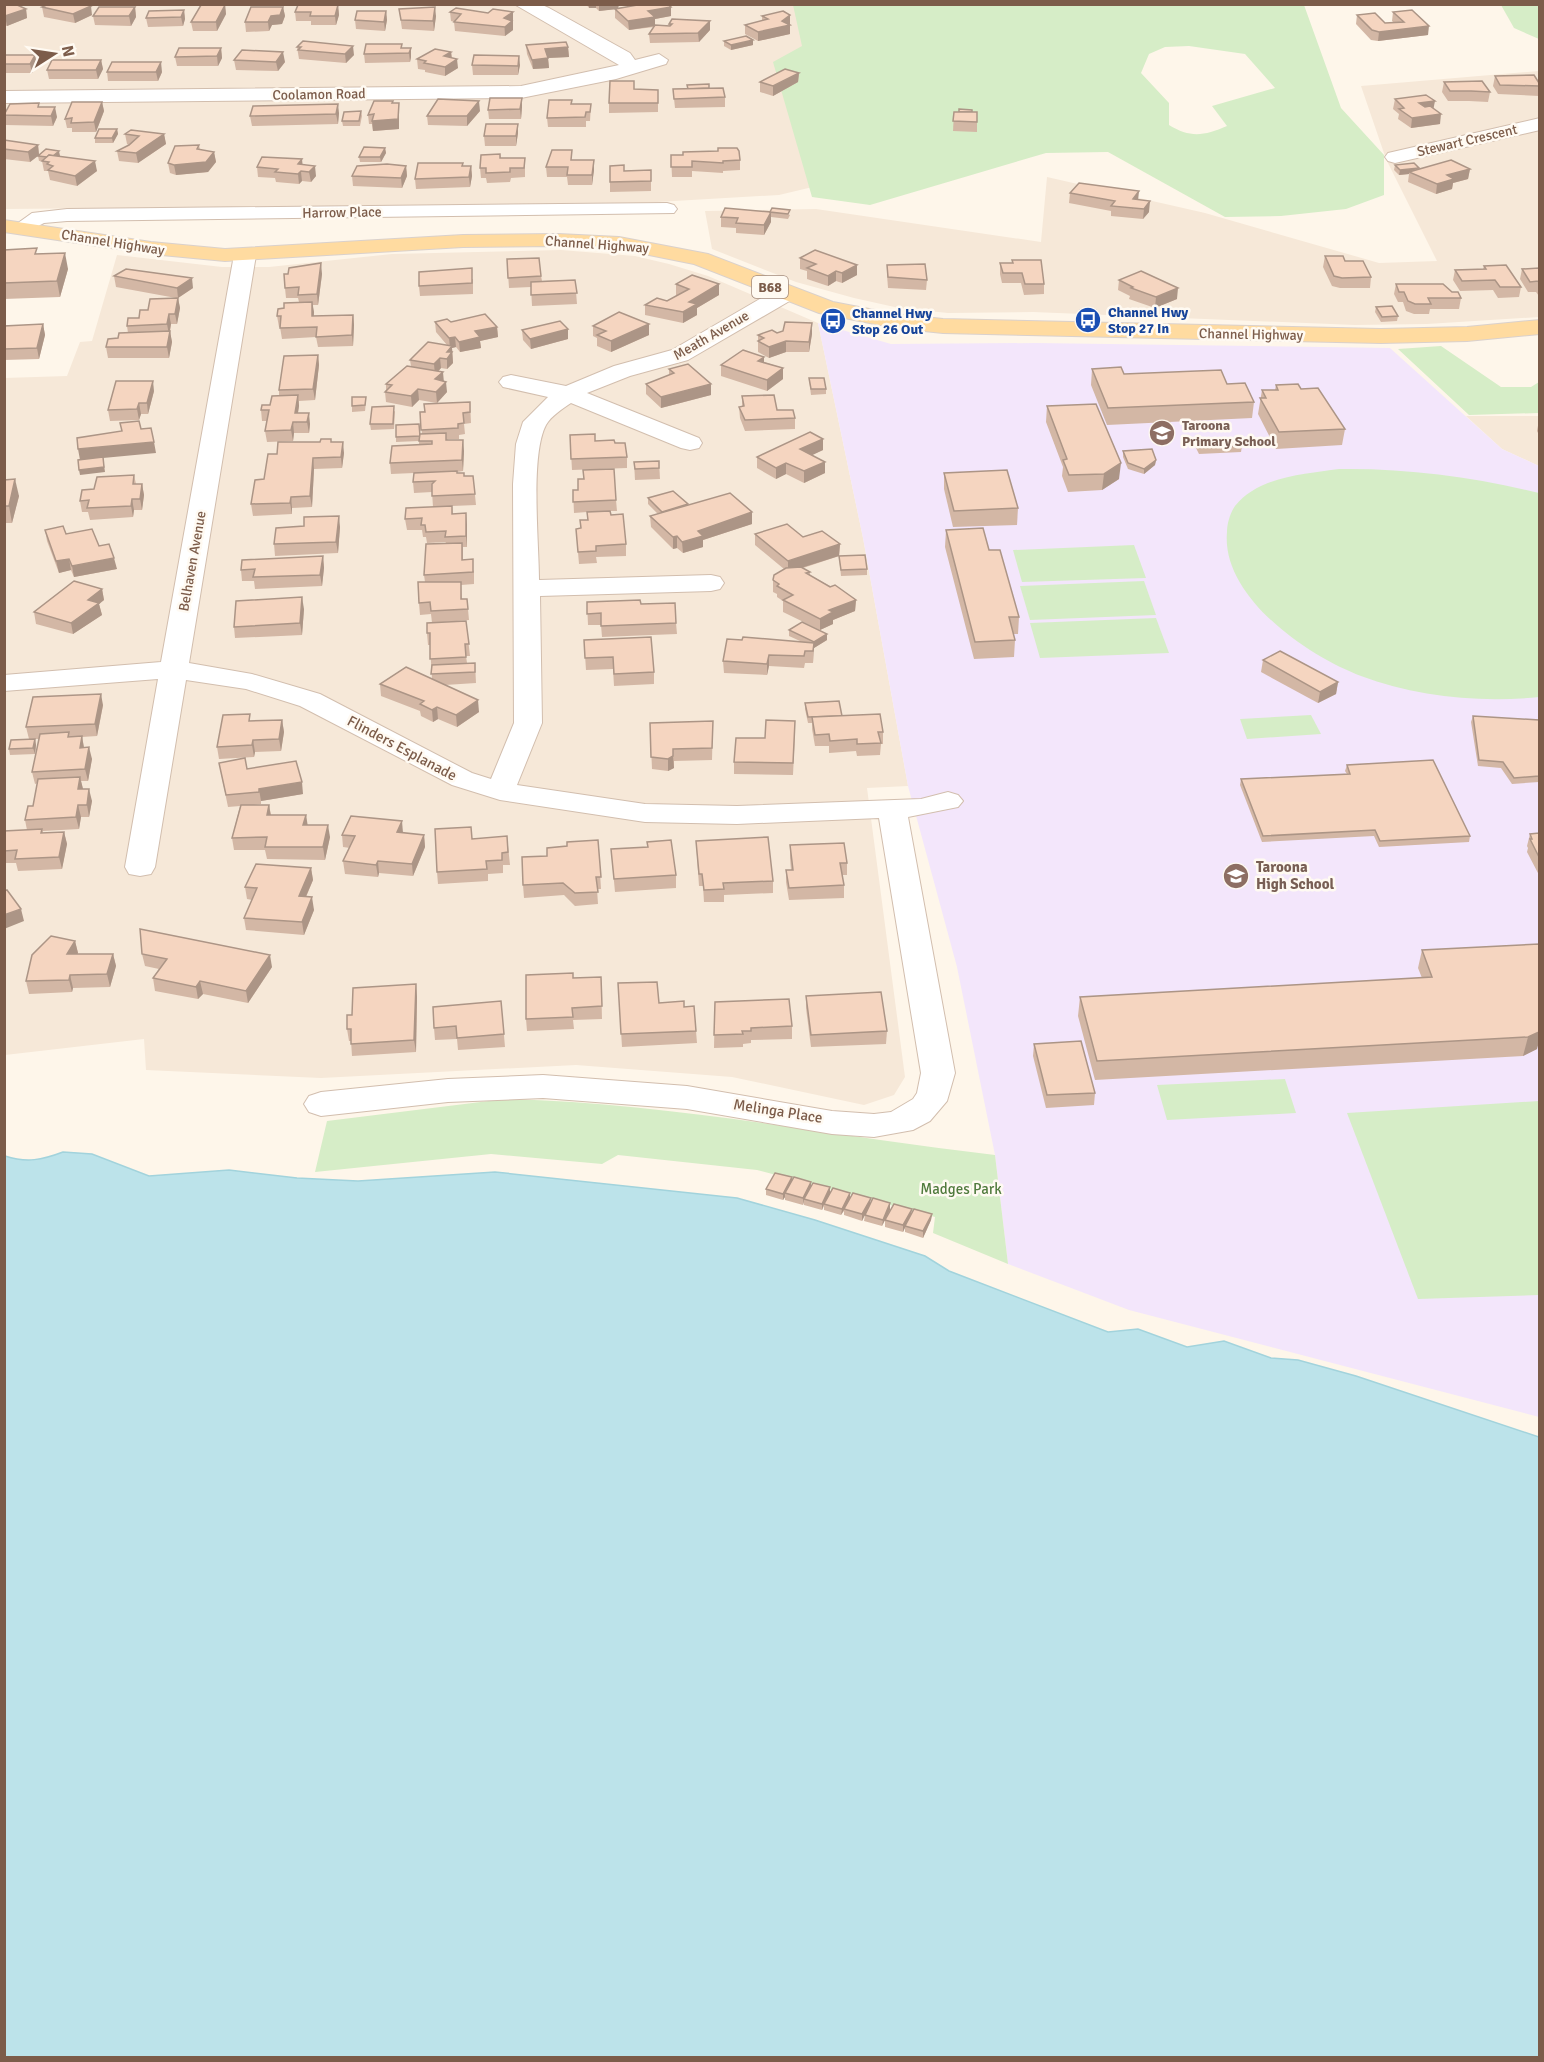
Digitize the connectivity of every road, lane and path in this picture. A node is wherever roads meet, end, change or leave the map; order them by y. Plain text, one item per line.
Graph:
1 (523, 4) edge
2 (660, 60) dead end
3 (630, 67) junction
4 (4, 97) edge
5 (1539, 124) edge
6 (1395, 157) dead end
7 (667, 209) dead end
8 (13, 227) edge
9 (245, 255) junction
10 (785, 294) junction
11 (1539, 327) edge
12 (511, 382) dead end
13 (568, 394) junction
14 (690, 443) dead end
15 (711, 583) dead end
16 (525, 588) junction
17 (173, 670) junction
18 (4, 683) edge
19 (500, 791) junction
20 (948, 801) dead end
21 (892, 810) junction
22 (140, 867) dead end
23 (321, 1104) dead end

1 - 3 street
2 - 3 street, Coolamon Road
3 - 4 street, Coolamon Road
5 - 6 street, Stewart Crescent
7 - 8 street, Harrow Place
8 - 9 main road, Channel Highway / B68
9 - 10 main road, Channel Highway / B68
9 - 17 street, Belhaven Avenue
10 - 11 main road, Channel Highway / B68
10 - 13 street, Meath Avenue
12 - 13 street
13 - 14 street
13 - 16 street, Meath Avenue
15 - 16 street
16 - 19 street, Meath Avenue
17 - 18 street, Flinders Esplanade
17 - 19 street, Flinders Esplanade
17 - 22 street, Belhaven Avenue
19 - 21 street, Flinders Esplanade
20 - 21 street, Flinders Esplanade
21 - 23 street, Melinga Place

